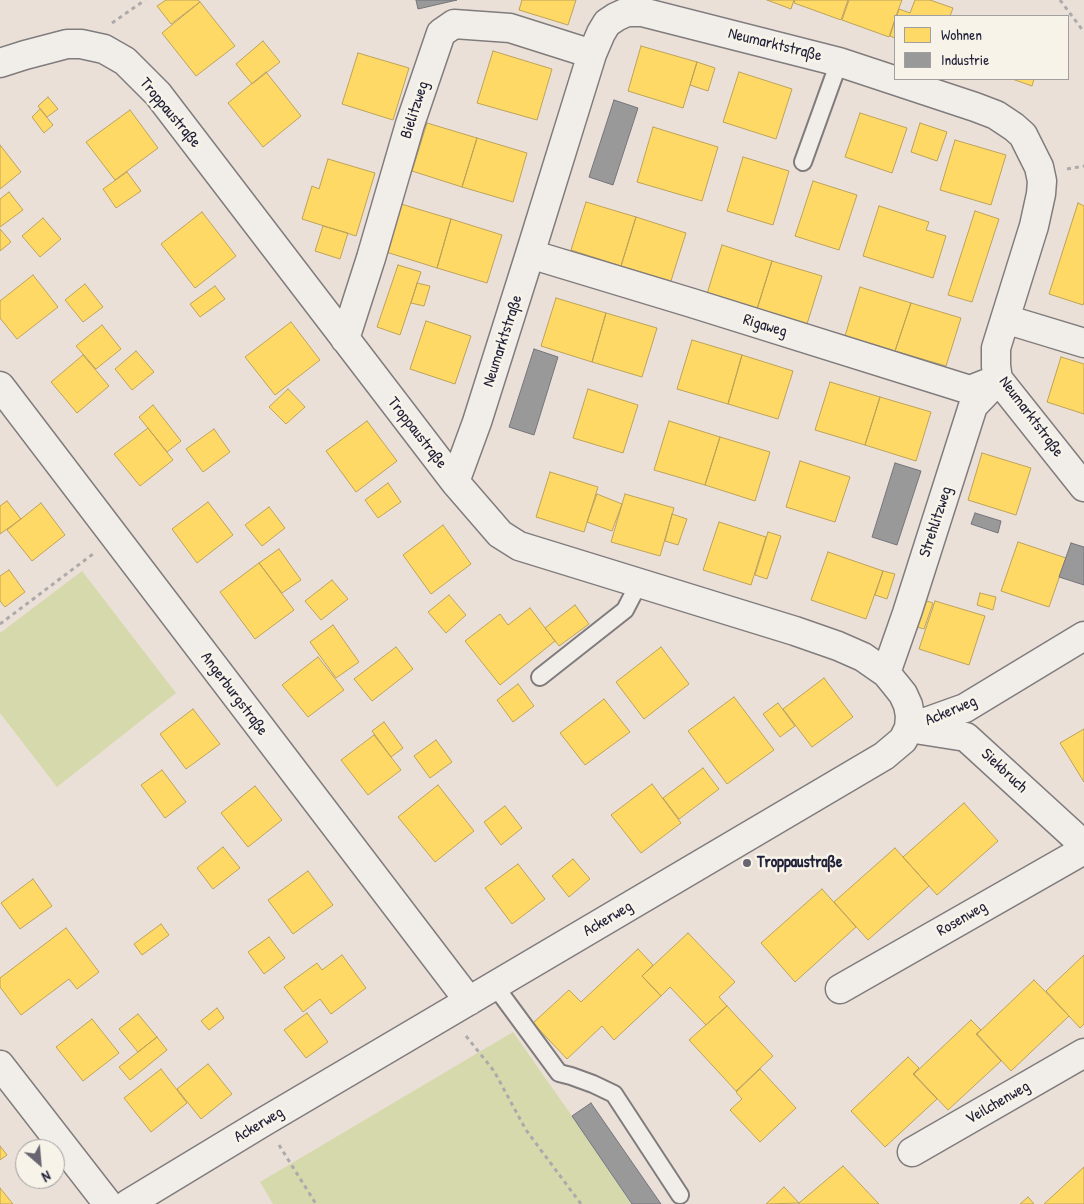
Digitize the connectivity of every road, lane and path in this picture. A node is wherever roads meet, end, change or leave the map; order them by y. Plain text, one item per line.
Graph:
1 (1060, 0) edge
2 (1084, 32) edge
3 (592, 54) junction
4 (839, 62) junction
5 (0, 63) edge
6 (804, 162) dead end
7 (530, 254) junction
8 (1006, 319) junction
9 (345, 339) junction
10 (1084, 343) edge
11 (998, 379) junction
12 (0, 386) edge
13 (455, 482) junction
14 (1084, 487) edge
15 (116, 538) junction
16 (639, 583) junction
17 (0, 624) edge
18 (1084, 636) edge
19 (886, 673) junction
20 (540, 677) dead end
21 (908, 728) junction
22 (1084, 845) edge
23 (1084, 850) edge
24 (495, 986) junction
25 (840, 989) dead end
26 (458, 1008) junction
27 (1084, 1053) edge
28 (0, 1065) edge
29 (265, 1121) junction
30 (912, 1152) dead end
31 (680, 1195) dead end
32 (108, 1204) edge
33 (128, 1204) edge
34 (316, 1204) edge
35 (581, 1204) edge

1 - 2 path
3 - 4 street, Neumarktstraße
3 - 7 street, Neumarktstraße
3 - 9 street, Bielitzweg
4 - 6 lane
4 - 8 street, Neumarktstraße
5 - 9 street, Troppaustraße
7 - 11 street, Rigaweg
7 - 13 street, Neumarktstraße
8 - 10 street
8 - 11 street, Neumarktstraße
9 - 13 street, Troppaustraße
11 - 14 street, Neumarktstraße
11 - 19 street, Strehlitzweg
12 - 15 street, Angerburgstraße
13 - 16 street, Troppaustraße
15 - 17 path
15 - 26 street, Angerburgstraße
16 - 19 street, Troppaustraße
16 - 20 lane
18 - 21 street, Ackerweg
19 - 21 street, Troppaustraße
21 - 22 street, Siekbruch
21 - 24 street, Ackerweg
23 - 25 street, Rosenweg
24 - 26 street, Ackerweg
24 - 31 lane
26 - 29 street, Ackerweg
26 - 35 path
27 - 30 street, Veilchenweg
28 - 32 street
29 - 33 street, Ackerweg
29 - 34 path

